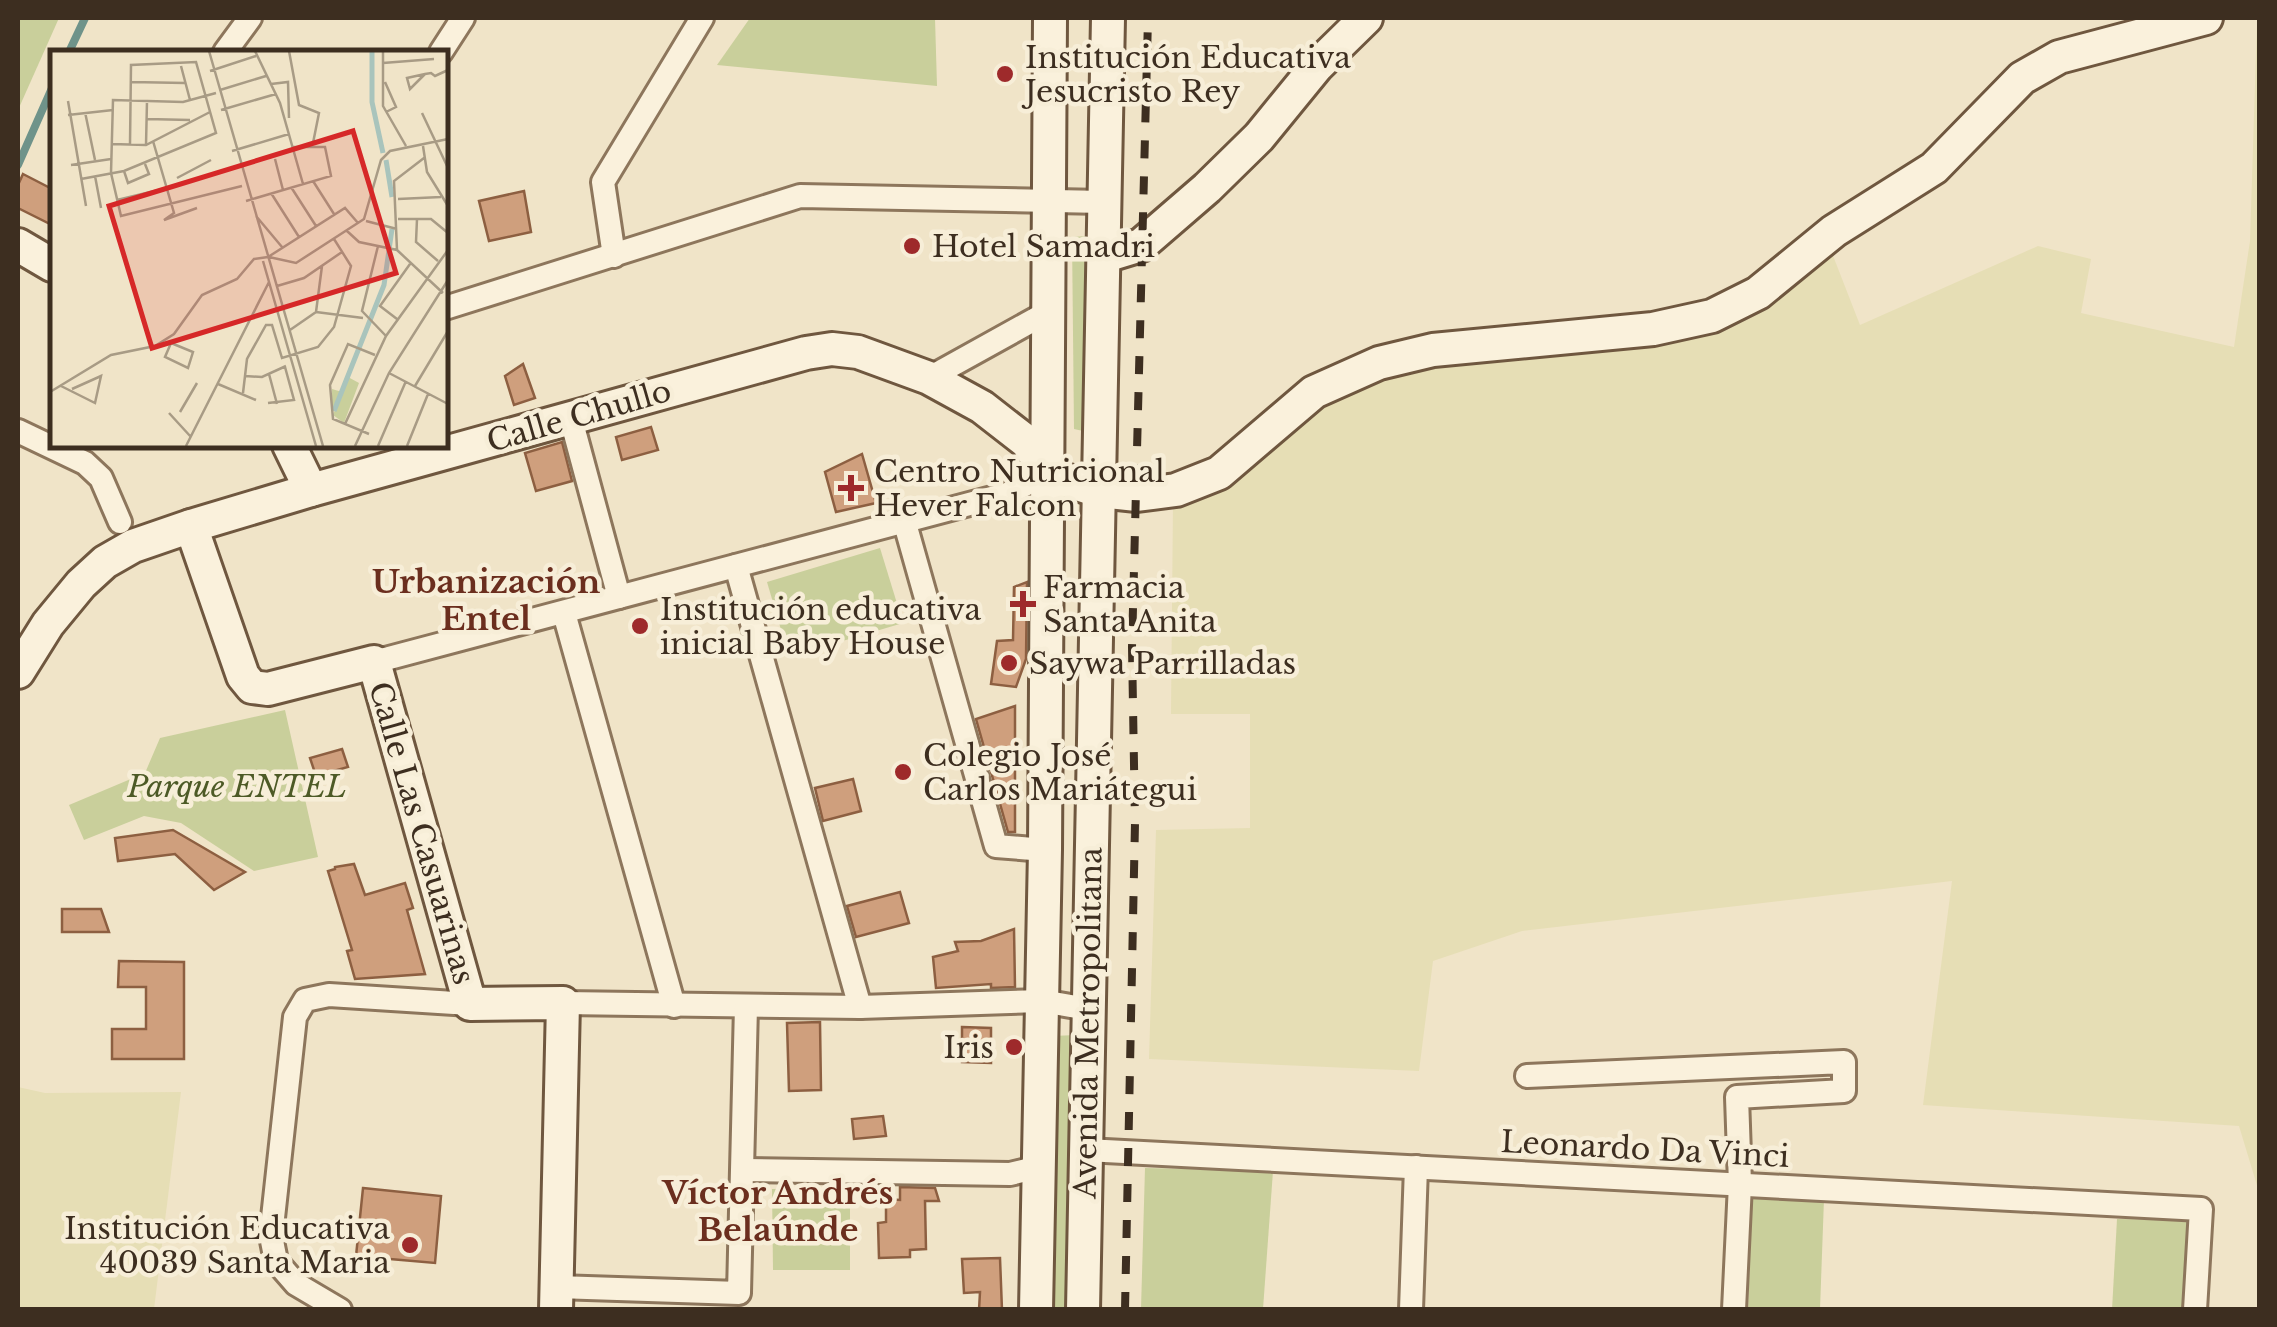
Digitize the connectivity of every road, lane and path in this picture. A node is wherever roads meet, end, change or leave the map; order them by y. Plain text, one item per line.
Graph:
1 (250, 18) edge
2 (462, 18) edge
3 (702, 18) edge
4 (1050, 18) edge
5 (1108, 18) edge
6 (1366, 18) edge
7 (2206, 18) edge
8 (226, 50) edge
9 (443, 50) edge
10 (1049, 202) junction
11 (1104, 202) junction
12 (18, 245) edge
13 (614, 256) junction
14 (1104, 256) junction
15 (50, 264) edge
16 (448, 307) edge
17 (1048, 312) junction
18 (929, 378) junction
19 (571, 419) junction
20 (18, 430) edge
21 (50, 446) edge
22 (55, 448) edge
23 (290, 448) edge
24 (444, 449) edge
25 (1047, 474) junction
26 (311, 490) junction
27 (1099, 491) junction
28 (904, 520) junction
29 (120, 522) dead end
30 (191, 526) junction
31 (736, 566) junction
32 (620, 597) junction
33 (564, 613) junction
34 (374, 662) junction
35 (18, 672) edge
36 (1045, 850) junction
37 (1042, 1002) junction
38 (470, 1004) junction
39 (564, 1004) junction
40 (674, 1006) junction
41 (746, 1006) junction
42 (860, 1007) junction
43 (1088, 1009) junction
44 (1527, 1076) dead end
45 (1086, 1150) junction
46 (1039, 1167) junction
47 (1416, 1167) junction
48 (743, 1170) junction
49 (1740, 1184) junction
50 (556, 1298) edge
51 (340, 1310) edge
52 (1036, 1310) edge
53 (1083, 1310) edge
54 (1411, 1310) edge
55 (1734, 1310) edge
56 (2194, 1310) edge

1 - 8 street
2 - 9 street
3 - 13 street
4 - 10 main road, Avenida Metropolitana
5 - 11 main road, Avenida Metropolitana
6 - 14 main road
7 - 27 main road
10 - 11 street
10 - 13 street
10 - 17 main road, Avenida Metropolitana
11 - 14 main road, Avenida Metropolitana
12 - 15 main road
13 - 16 street
14 - 27 main road, Avenida Metropolitana
17 - 18 street
17 - 25 main road, Avenida Metropolitana
18 - 19 main road, Calle Chullo
18 - 25 main road, Calle Chullo
19 - 24 main road, Calle Chullo
19 - 32 street
20 - 21 street
22 - 29 street
23 - 26 main road
24 - 26 main road, Calle Chullo
25 - 27 main road
25 - 28 street
25 - 36 main road, Avenida Metropolitana
26 - 30 main road, Calle Chullo
27 - 43 main road, Avenida Metropolitana
28 - 31 street
28 - 36 street
30 - 34 main road
30 - 35 main road, Calle Chullo
31 - 32 street
31 - 42 street
32 - 33 street
33 - 34 street
33 - 40 street
34 - 38 main road, Calle Las Casuarinas
36 - 37 main road, Avenida Metropolitana
37 - 42 street
37 - 43 street
37 - 46 main road, Avenida Metropolitana
38 - 39 main road
38 - 51 street
39 - 40 street
39 - 50 main road
40 - 41 street
41 - 42 street
41 - 48 street
43 - 45 main road, Avenida Metropolitana
44 - 49 street
45 - 47 street, Leonardo Da Vinci
45 - 53 main road, Avenida Metropolitana
46 - 48 street
46 - 52 main road, Avenida Metropolitana
47 - 49 street, Leonardo Da Vinci
47 - 54 street
48 - 50 street
49 - 55 street
49 - 56 street, Leonardo Da Vinci

